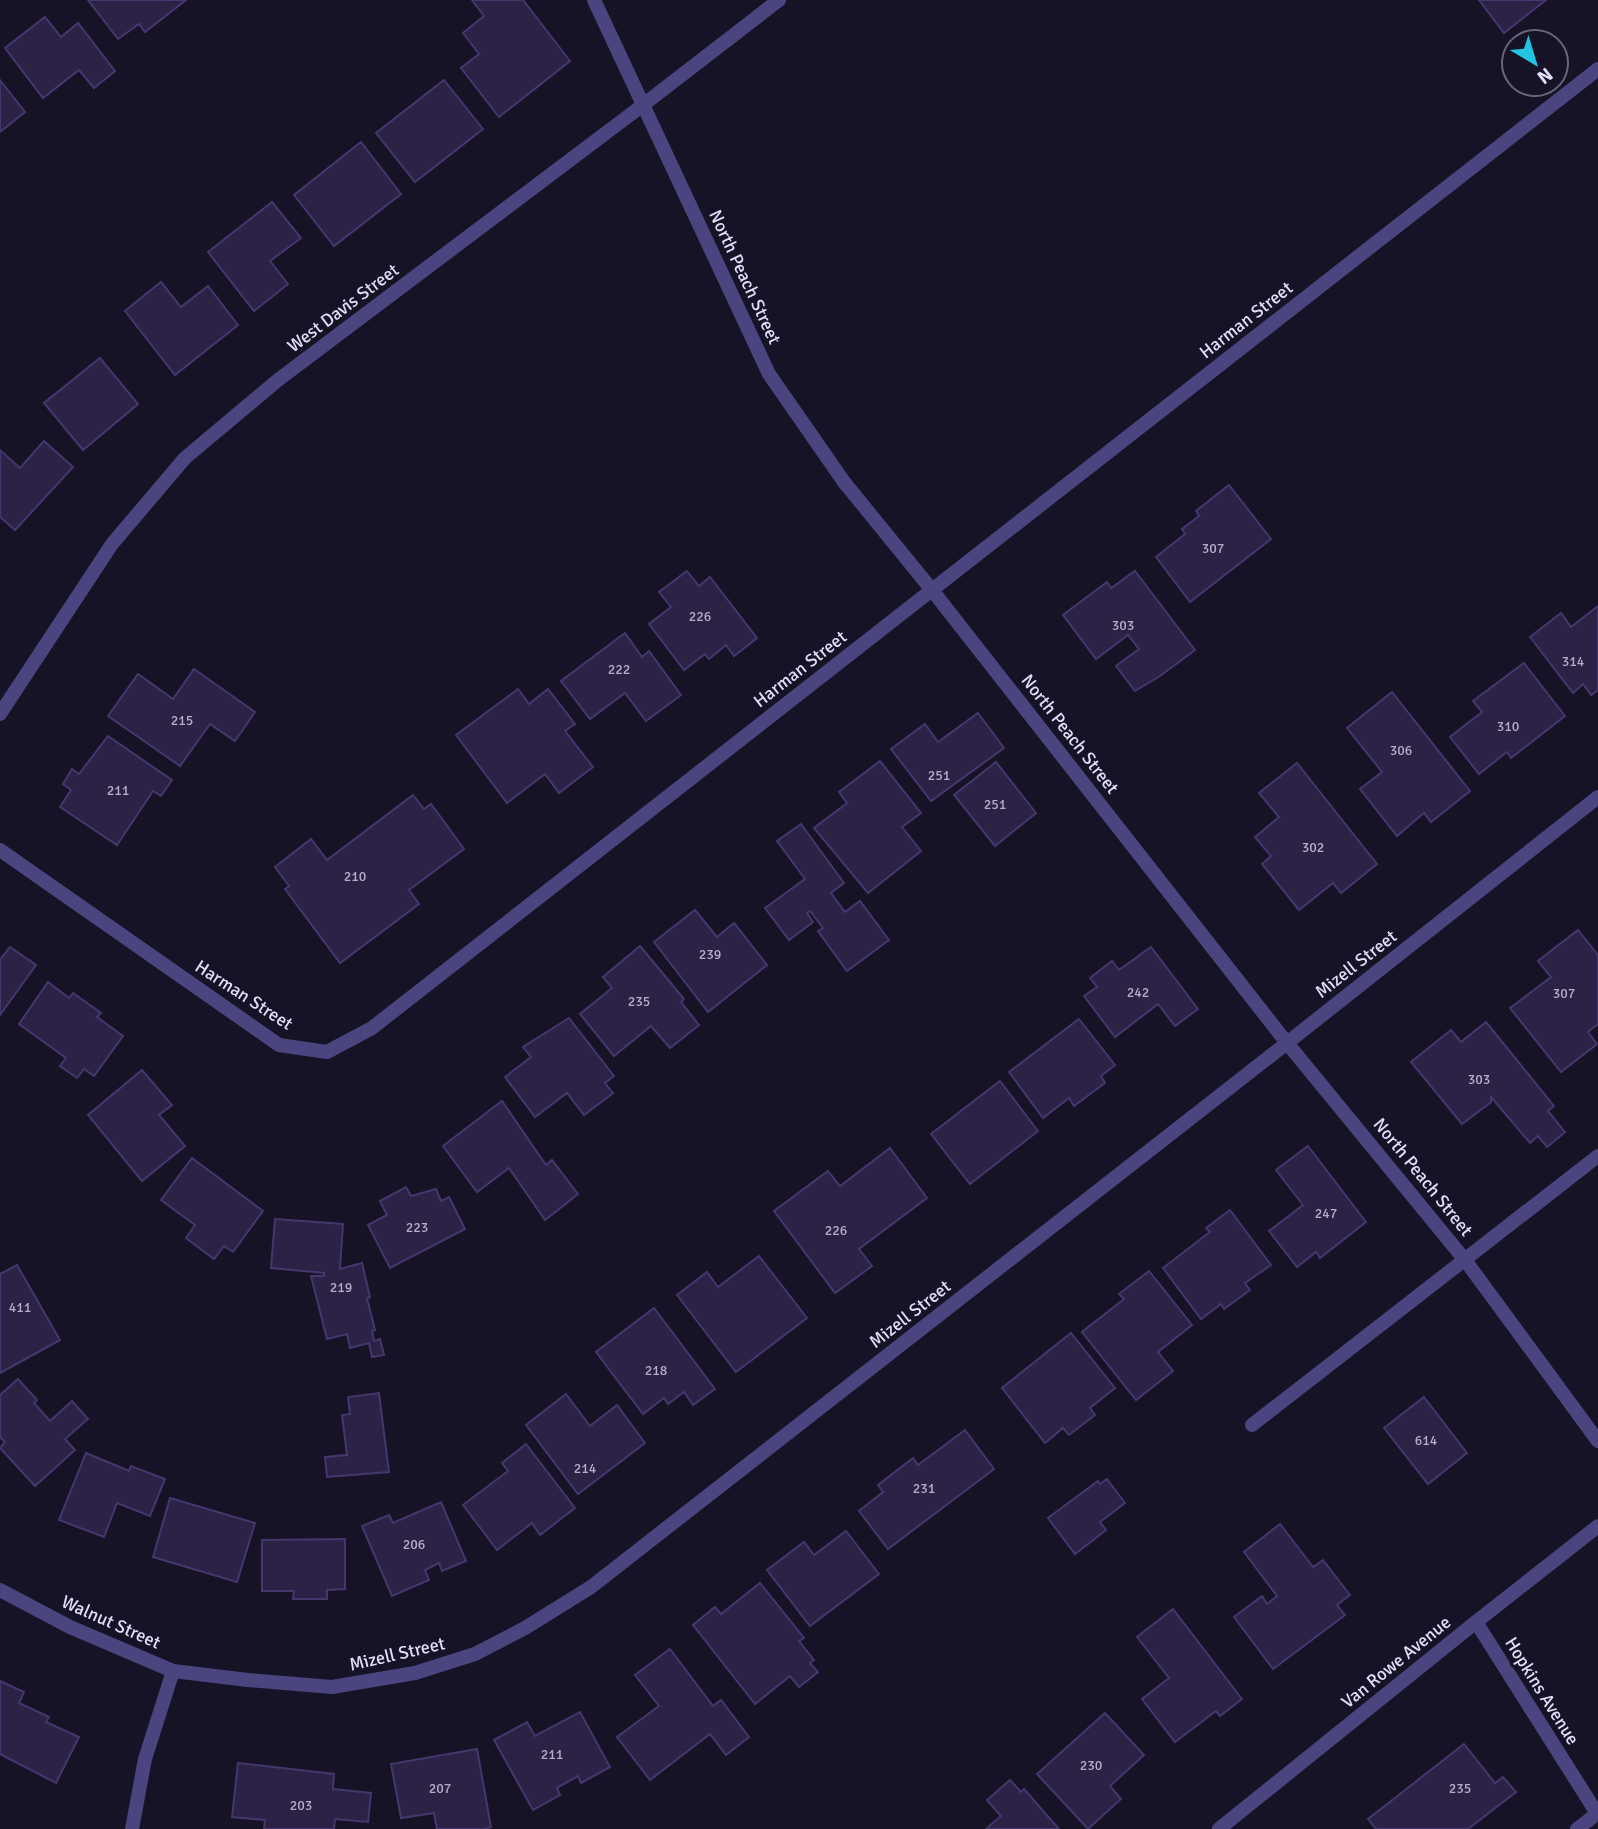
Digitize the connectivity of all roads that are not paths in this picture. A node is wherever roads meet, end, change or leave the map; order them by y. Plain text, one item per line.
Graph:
1 (594, 0) edge
2 (779, 0) edge
3 (1598, 69) edge
4 (643, 105) junction
5 (932, 590) junction
6 (0, 714) edge
7 (1598, 797) edge
8 (0, 850) edge
9 (1287, 1043) junction
10 (1598, 1156) edge
11 (1465, 1260) junction
12 (1252, 1425) dead end
13 (1598, 1441) edge
14 (1598, 1526) edge
15 (0, 1590) edge
16 (1476, 1622) junction
17 (173, 1671) junction
18 (1598, 1814) edge
19 (132, 1829) edge
20 (1219, 1829) edge
21 (1577, 1829) edge

1 - 4 street, North Peach Street
2 - 4 street, West Davis Street
3 - 5 street, Harman Street
4 - 5 street, North Peach Street
4 - 6 street, West Davis Street
5 - 8 street, Harman Street
5 - 9 street, North Peach Street
7 - 9 street, Mizell Street
9 - 11 street, North Peach Street
9 - 17 street, Mizell Street
10 - 11 street
11 - 12 street
11 - 13 street, North Peach Street
14 - 16 street, Van Rowe Avenue
15 - 17 street, Walnut Street
16 - 18 street, Hopkins Avenue
16 - 20 street, Van Rowe Avenue
17 - 19 street, Walnut Street
18 - 21 street

